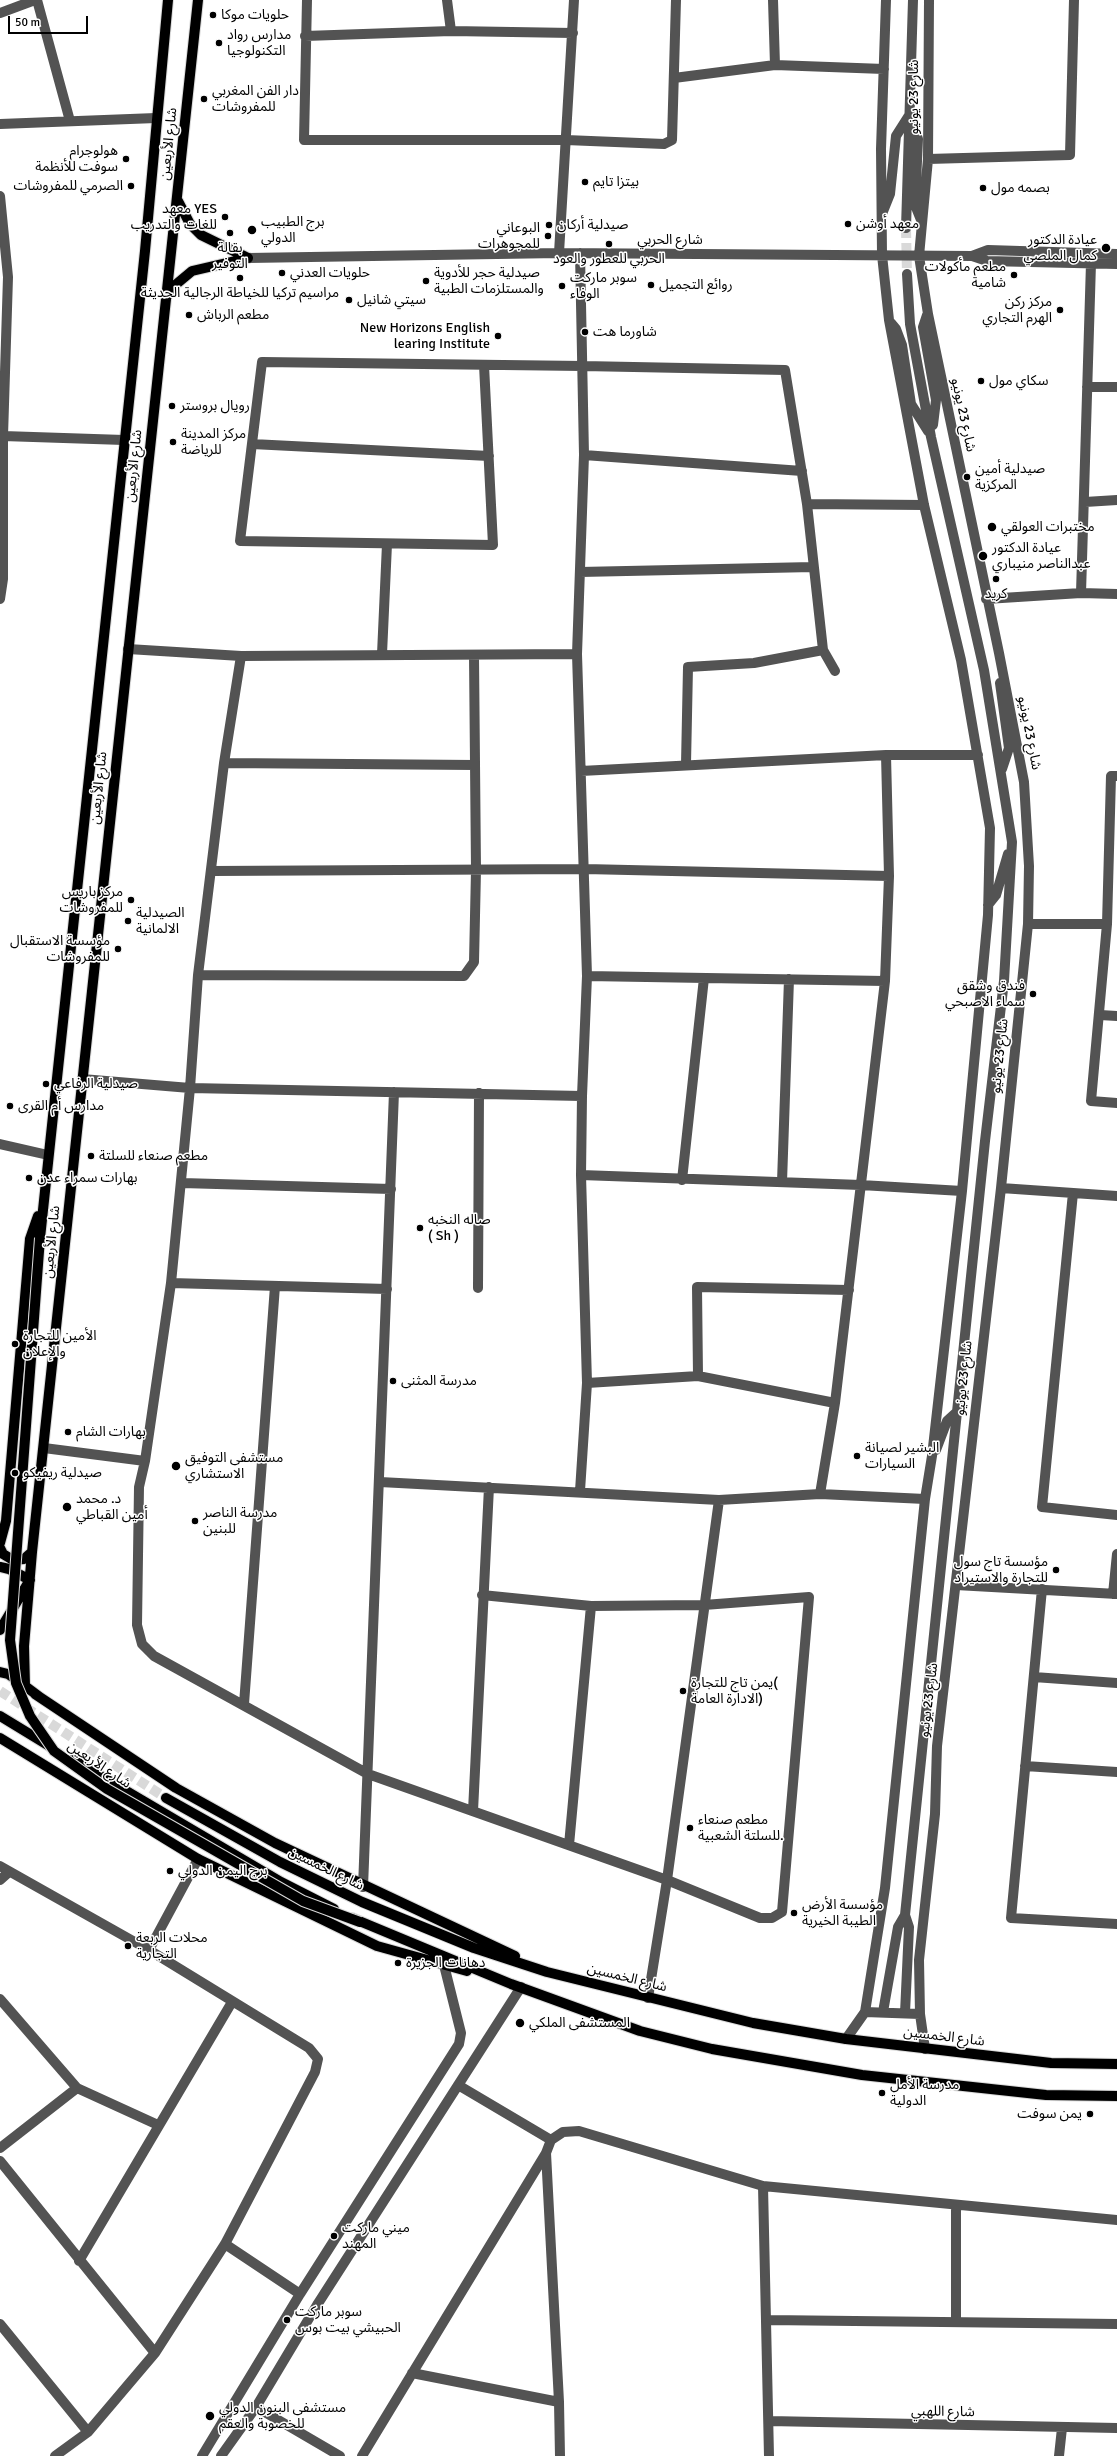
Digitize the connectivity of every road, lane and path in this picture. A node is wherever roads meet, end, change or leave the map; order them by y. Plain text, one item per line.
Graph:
1 (36, 0) edge
2 (168, 0) edge
3 (198, 0) edge
4 (307, 0) edge
5 (447, 0) edge
6 (574, 0) edge
7 (676, 0) edge
8 (773, 0) edge
9 (886, 0) edge
10 (913, 0) edge
11 (929, 0) edge
12 (1074, 0) edge
13 (0, 13) edge
14 (451, 32) junction
15 (573, 32) junction
16 (305, 36) junction
17 (775, 65) junction
18 (884, 69) junction
19 (674, 78) junction
20 (910, 114) junction
21 (156, 118) junction
22 (70, 121) junction
23 (0, 124) edge
24 (566, 140) junction
25 (928, 159) junction
26 (0, 196) edge
27 (177, 200) junction
28 (881, 216) junction
29 (922, 222) junction
30 (906, 228) tunnel mouth
31 (559, 253) junction
32 (580, 253) junction
33 (1117, 254) edge
34 (882, 255) junction
35 (919, 256) junction
36 (972, 256) junction
37 (248, 258) junction
38 (1091, 263) junction
39 (1117, 264) edge
40 (907, 274) tunnel mouth
41 (168, 294) junction
42 (928, 314) junction
43 (889, 320) junction
44 (484, 365) junction
45 (583, 366) junction
46 (1087, 387) junction
47 (1117, 387) edge
48 (2, 411) edge
49 (3, 436) junction
50 (931, 437) junction
51 (124, 440) junction
52 (252, 444) junction
53 (584, 455) junction
54 (488, 456) junction
55 (802, 471) junction
56 (1117, 500) edge
57 (1084, 502) junction
58 (807, 504) junction
59 (924, 505) junction
60 (387, 544) junction
61 (813, 567) junction
62 (580, 572) junction
63 (1, 578) edge
64 (1081, 593) junction
65 (1117, 594) edge
66 (0, 599) edge
67 (986, 599) junction
68 (128, 649) junction
69 (823, 650) junction
70 (382, 654) junction
71 (577, 654) junction
72 (240, 656) junction
73 (474, 656) junction
74 (835, 671) dead end
75 (1003, 674) junction
76 (886, 755) junction
77 (978, 755) junction
78 (224, 763) junction
79 (686, 764) junction
80 (475, 765) junction
81 (581, 771) junction
82 (1001, 771) junction
83 (1117, 776) edge
84 (1012, 842) junction
85 (585, 869) junction
86 (476, 870) junction
87 (212, 871) junction
88 (889, 876) junction
89 (988, 905) junction
90 (1028, 924) junction
91 (1107, 924) junction
92 (198, 975) junction
93 (587, 976) junction
94 (704, 978) junction
95 (789, 979) junction
96 (885, 981) junction
97 (1100, 1015) junction
98 (1117, 1016) edge
99 (82, 1079) junction
100 (190, 1088) junction
101 (394, 1092) junction
102 (479, 1093) junction
103 (582, 1096) junction
104 (1117, 1103) edge
105 (0, 1144) edge
106 (48, 1155) junction
107 (581, 1175) junction
108 (682, 1180) junction
109 (782, 1182) junction
110 (182, 1183) junction
111 (861, 1185) junction
112 (1000, 1188) junction
113 (391, 1189) junction
114 (962, 1192) junction
115 (1073, 1193) junction
116 (1117, 1196) edge
117 (43, 1200) junction
118 (171, 1283) junction
119 (275, 1286) junction
120 (478, 1288) dead end
121 (387, 1290) junction
122 (849, 1290) junction
123 (698, 1376) junction
124 (586, 1382) junction
125 (835, 1403) junction
126 (958, 1411) junction
127 (44, 1448) junction
128 (932, 1456) junction
129 (145, 1461) junction
130 (380, 1482) junction
131 (489, 1487) junction
132 (580, 1491) junction
133 (820, 1494) junction
134 (925, 1499) junction
135 (719, 1500) junction
136 (1117, 1515) edge
137 (0, 1542) edge
138 (0, 1548) edge
139 (32, 1552) junction
140 (1117, 1554) edge
141 (0, 1567) edge
142 (30, 1580) junction
143 (956, 1585) junction
144 (1042, 1589) junction
145 (1115, 1594) edge
146 (482, 1595) junction
147 (704, 1605) junction
148 (592, 1606) junction
149 (0, 1630) edge
150 (0, 1672) edge
151 (1034, 1677) junction
152 (1117, 1683) edge
153 (41, 1698) junction
154 (244, 1704) junction
155 (0, 1716) edge
156 (0, 1738) edge
157 (1025, 1766) junction
158 (1117, 1772) edge
159 (368, 1774) junction
160 (166, 1798) tunnel mouth
161 (473, 1811) junction
162 (569, 1845) junction
163 (198, 1859) junction
164 (0, 1866) edge
165 (9, 1872) junction
166 (0, 1880) edge
167 (667, 1880) junction
168 (363, 1886) junction
169 (905, 1916) junction
170 (360, 1922) junction
171 (1117, 1924) edge
172 (149, 1950) junction
173 (444, 1965) junction
174 (547, 1972) junction
175 (516, 1985) junction
176 (648, 1998) junction
177 (0, 1999) edge
178 (232, 2002) junction
179 (865, 2012) junction
180 (883, 2012) junction
181 (905, 2013) junction
182 (920, 2014) junction
183 (846, 2038) junction
184 (925, 2050) junction
185 (1117, 2064) edge
186 (458, 2085) junction
187 (77, 2088) junction
188 (1117, 2096) edge
189 (158, 2125) junction
190 (551, 2140) junction
191 (0, 2148) edge
192 (546, 2153) junction
193 (0, 2161) edge
194 (763, 2186) junction
195 (956, 2205) junction
196 (1117, 2220) edge
197 (225, 2244) junction
198 (79, 2261) junction
199 (300, 2294) junction
200 (767, 2320) junction
201 (956, 2322) junction
202 (0, 2324) edge
203 (1117, 2324) edge
204 (154, 2353) junction
205 (412, 2373) junction
206 (559, 2402) junction
207 (256, 2407) junction
208 (769, 2421) junction
209 (1062, 2428) junction
210 (1117, 2428) edge
211 (88, 2432) junction
212 (55, 2456) edge
213 (202, 2456) edge
214 (221, 2456) edge
215 (340, 2456) edge
216 (362, 2456) edge
217 (560, 2456) edge
218 (769, 2456) edge
219 (1060, 2456) edge

1 - 13 street
1 - 22 street
2 - 21 main road, شارع الأربعين
3 - 27 main road, شارع الأربعين
4 - 16 street
5 - 14 street
6 - 15 street
7 - 19 street
8 - 17 street
9 - 18 street, شارع 23 يونيو
10 - 20 street
11 - 25 street, شارع 23 يونيو
12 - 25 street
14 - 15 street
14 - 16 street
15 - 24 street
16 - 24 street
17 - 18 street
17 - 19 street
18 - 28 street, شارع 23 يونيو
19 - 24 street
20 - 28 street
20 - 29 street
20 - 30 street
21 - 22 street
21 - 51 main road, شارع الأربعين
22 - 23 street
24 - 31 street
25 - 29 street, شارع 23 يونيو
26 - 48 street
27 - 37 main road
27 - 41 main road, شارع الأربعين
28 - 34 street, شارع 23 يونيو
29 - 35 street, شارع 23 يونيو
31 - 32 street, شارع الحربي
31 - 37 street, شارع الحربي
32 - 34 street, شارع الحربي
32 - 45 street
33 - 36 street, شارع الحربي
34 - 35 street, شارع الحربي
34 - 43 street, شارع 23 يونيو
35 - 36 street, شارع الحربي
35 - 42 street, شارع 23 يونيو
36 - 38 street, شارع الحربي
37 - 41 main road
38 - 39 street, شارع الحربي
38 - 46 street
40 - 50 street
41 - 68 main road, شارع الأربعين
42 - 50 street
42 - 67 street, شارع 23 يونيو
43 - 50 street
43 - 59 street, شارع 23 يونيو
44 - 45 street
44 - 52 street
44 - 54 street
45 - 53 street
45 - 55 street
46 - 47 street
46 - 57 street
48 - 49 street
49 - 51 street
49 - 63 street
50 - 82 street
51 - 106 main road, شارع الأربعين
52 - 54 street
52 - 60 street
53 - 55 street
53 - 62 street
54 - 60 street
55 - 58 street
56 - 57 street
57 - 64 street
58 - 59 street
58 - 61 street
59 - 77 street, شارع 23 يونيو
60 - 70 street
61 - 62 street
61 - 69 street
62 - 71 street
63 - 66 street
64 - 65 street
64 - 67 street
67 - 75 street, شارع 23 يونيو
68 - 72 street
68 - 99 main road, شارع الأربعين
69 - 74 street
69 - 79 street
70 - 72 street
70 - 73 street
71 - 73 street
71 - 81 street
72 - 78 street
73 - 80 street
75 - 82 street
75 - 90 street, شارع 23 يونيو
76 - 77 street
76 - 79 street
76 - 88 street
77 - 89 street, شارع 23 يونيو
78 - 80 street
78 - 87 street
79 - 81 street
80 - 86 street
81 - 85 street
82 - 84 street
83 - 91 street
84 - 89 street
84 - 126 street
85 - 86 street
85 - 88 street
85 - 93 street
86 - 87 street
86 - 92 street
87 - 92 street
88 - 96 street
89 - 114 street, شارع 23 يونيو
90 - 91 street
90 - 112 street, شارع 23 يونيو
91 - 97 street
92 - 100 street
93 - 94 street
93 - 103 street
94 - 95 street
94 - 108 street
95 - 96 street
95 - 109 street
96 - 111 street
97 - 98 street
97 - 104 street
99 - 100 street
99 - 127 main road, شارع الأربعين
100 - 101 street
100 - 110 street
101 - 102 street
101 - 113 street
102 - 103 street
102 - 120 street
103 - 107 street
105 - 106 street
106 - 117 main road, شارع الأربعين
107 - 108 street
107 - 124 street
108 - 109 street
109 - 111 street
110 - 113 street
110 - 118 street
111 - 114 street
111 - 122 street
112 - 115 street
112 - 143 street, شارع 23 يونيو
113 - 121 street
114 - 128 street, شارع 23 يونيو
115 - 116 street
115 - 136 street
117 - 137 main road
117 - 170 main road, شارع الأربعين, bridge
118 - 119 street
118 - 129 street
119 - 121 street
119 - 154 street
121 - 130 street
122 - 123 street
122 - 125 street
123 - 124 street
123 - 125 street
124 - 132 street
125 - 133 street
126 - 128 street
126 - 169 street
127 - 129 street
127 - 139 main road, شارع الأربعين
128 - 134 street, شارع 23 يونيو
129 - 154 street
130 - 131 street
130 - 159 street
131 - 132 street
131 - 146 street
132 - 135 street
133 - 134 street
133 - 135 street
134 - 179 street, شارع 23 يونيو
135 - 147 street
138 - 139 main road
139 - 142 main road, شارع الأربعين
140 - 145 street
141 - 142 main road
142 - 149 main road
142 - 153 main road, شارع الأربعين
143 - 144 street
143 - 182 street, شارع 23 يونيو
144 - 145 street
144 - 151 street
146 - 148 street
146 - 161 street
147 - 148 street
147 - 167 street
147 - 167 street
148 - 162 street
150 - 153 main road
151 - 152 street
151 - 157 street
153 - 168 main road
154 - 159 street
155 - 170 main road
156 - 163 main road
157 - 158 street
157 - 171 street
159 - 161 street
159 - 168 street
160 - 174 main road, شارع الخمسين
161 - 162 street
162 - 167 street
163 - 172 street
163 - 173 main road
164 - 165 street
165 - 166 street
165 - 172 street
167 - 176 street
168 - 174 main road
169 - 180 street
169 - 181 street
170 - 175 main road
172 - 178 street
173 - 175 main road
173 - 199 street
174 - 176 main road, شارع الخمسين
175 - 186 street
175 - 188 main road
176 - 183 main road, شارع الخمسين
177 - 187 street
178 - 189 street
178 - 197 street
179 - 180 street
179 - 183 street, شارع 23 يونيو
180 - 181 street
181 - 182 street
182 - 184 street, شارع 23 يونيو
183 - 184 main road, شارع الخمسين
184 - 185 main road, شارع الخمسين
186 - 190 street
186 - 207 street
187 - 189 street
187 - 191 street
189 - 198 street
190 - 192 street
190 - 194 street
192 - 205 street
192 - 206 street
193 - 198 street
194 - 195 street
194 - 200 street
195 - 196 street
195 - 201 street
197 - 199 street
197 - 204 street
198 - 204 street
199 - 213 street
200 - 201 street
200 - 208 street
201 - 203 street
202 - 211 street
204 - 211 street
205 - 206 street
205 - 216 street
206 - 217 street
207 - 214 street
207 - 215 street
208 - 209 street, شارع اللهبي
208 - 218 street
209 - 210 street, شارع اللهبي
209 - 219 street
211 - 212 street

